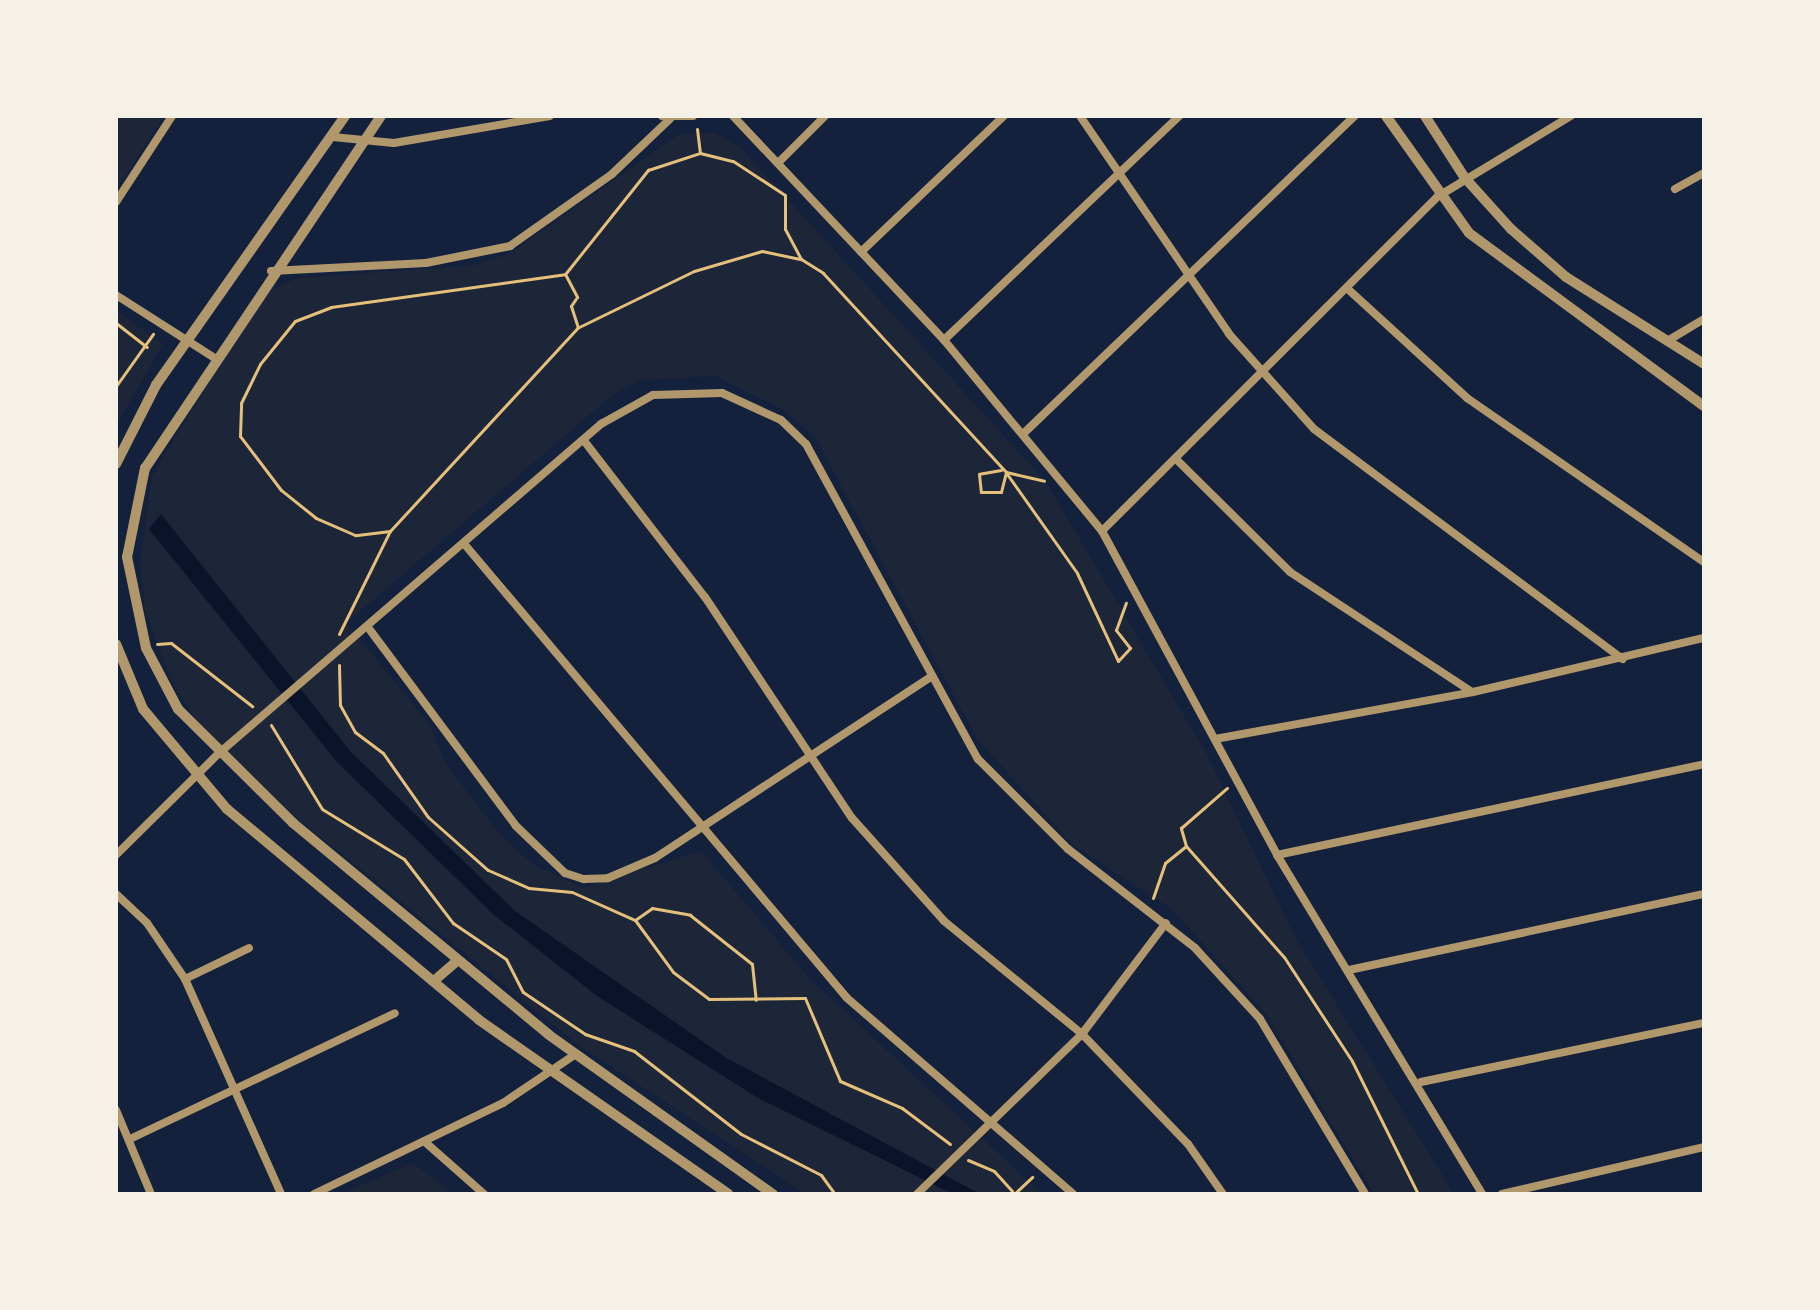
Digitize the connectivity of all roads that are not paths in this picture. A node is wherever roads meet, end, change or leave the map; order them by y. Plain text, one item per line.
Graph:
1 (172, 116) edge
2 (345, 116) edge
3 (381, 116) edge
4 (550, 116) edge
5 (695, 116) edge
6 (733, 116) edge
7 (825, 116) edge
8 (1004, 116) edge
9 (1080, 116) edge
10 (1179, 116) edge
11 (1355, 116) edge
12 (1386, 116) edge
13 (1425, 116) edge
14 (1571, 116) edge
15 (666, 117) edge
16 (333, 137) junction
17 (362, 144) junction
18 (780, 161) junction
19 (1122, 171) junction
20 (1704, 173) edge
21 (1465, 178) junction
22 (1675, 189) dead end
23 (1437, 197) junction
24 (116, 202) edge
25 (861, 252) junction
26 (271, 271) junction
27 (1189, 273) junction
28 (1350, 291) junction
29 (116, 295) edge
30 (1704, 319) edge
31 (944, 340) junction
32 (1669, 340) junction
33 (186, 342) junction
34 (213, 357) junction
35 (1704, 364) edge
36 (1261, 375) junction
37 (1704, 406) edge
38 (1024, 433) junction
39 (585, 442) junction
40 (1177, 460) junction
41 (116, 464) edge
42 (1102, 531) junction
43 (466, 546) junction
44 (1704, 562) edge
45 (370, 630) junction
46 (1704, 638) edge
47 (116, 644) edge
48 (1623, 659) junction
49 (931, 677) junction
50 (1473, 692) junction
51 (1215, 739) junction
52 (218, 754) junction
53 (807, 755) junction
54 (1704, 764) edge
55 (194, 775) junction
56 (707, 826) junction
57 (116, 855) edge
58 (1277, 855) junction
59 (116, 894) edge
60 (1704, 894) edge
61 (1166, 923) junction
62 (249, 948) dead end
63 (457, 961) junction
64 (1349, 970) junction
65 (185, 979) junction
66 (435, 980) junction
67 (395, 1013) dead end
68 (1704, 1023) edge
69 (1082, 1034) junction
70 (576, 1054) junction
71 (551, 1074) junction
72 (1421, 1082) junction
73 (239, 1088) junction
74 (116, 1110) edge
75 (992, 1123) junction
76 (130, 1139) junction
77 (425, 1142) junction
78 (1704, 1147) edge
79 (151, 1194) edge
80 (281, 1194) edge
81 (314, 1194) edge
82 (484, 1194) edge
83 (728, 1194) edge
84 (773, 1194) edge
85 (917, 1194) edge
86 (1073, 1194) edge
87 (1223, 1194) edge
88 (1365, 1194) edge
89 (1482, 1194) edge
90 (1502, 1194) edge

1 - 24 street
2 - 16 street
3 - 17 street
4 - 17 street
5 - 15 street
6 - 18 street
7 - 18 street
8 - 25 street
9 - 19 street
10 - 19 street
11 - 27 street
12 - 23 street
13 - 21 street
14 - 21 street
15 - 26 street
16 - 17 street
16 - 33 street
17 - 26 street
18 - 25 street
19 - 27 street
19 - 31 street
20 - 22 street
21 - 23 street
21 - 32 street
23 - 28 street
23 - 37 street
25 - 31 street
26 - 34 street
27 - 36 street
27 - 38 street
28 - 36 street
28 - 44 street
29 - 33 street
30 - 32 street
31 - 38 street
32 - 35 street
33 - 34 street
33 - 41 street
34 - 52 street
36 - 40 street
36 - 48 street
38 - 42 street
39 - 43 street
39 - 49 street
39 - 53 street
40 - 42 street
40 - 50 street
42 - 51 street
43 - 45 street
43 - 56 street
45 - 52 street
45 - 56 street
46 - 48 street
47 - 55 street
48 - 50 street
49 - 53 street
49 - 61 street
50 - 51 street
51 - 58 street
52 - 55 street
52 - 63 street
53 - 56 street
53 - 69 street
54 - 58 street
55 - 57 street
55 - 66 street
56 - 75 street
58 - 64 street
59 - 65 street
60 - 64 street
61 - 69 street
61 - 88 street
62 - 65 street
63 - 66 street
63 - 70 street
64 - 72 street
65 - 73 street
66 - 71 street
67 - 73 street
68 - 72 street
69 - 75 street
69 - 87 street
70 - 71 street
70 - 84 street
71 - 77 street
71 - 83 street
72 - 89 street
73 - 76 street
73 - 80 street
74 - 76 street
75 - 85 street
75 - 86 street
76 - 79 street
77 - 81 street
77 - 82 street
78 - 90 street

